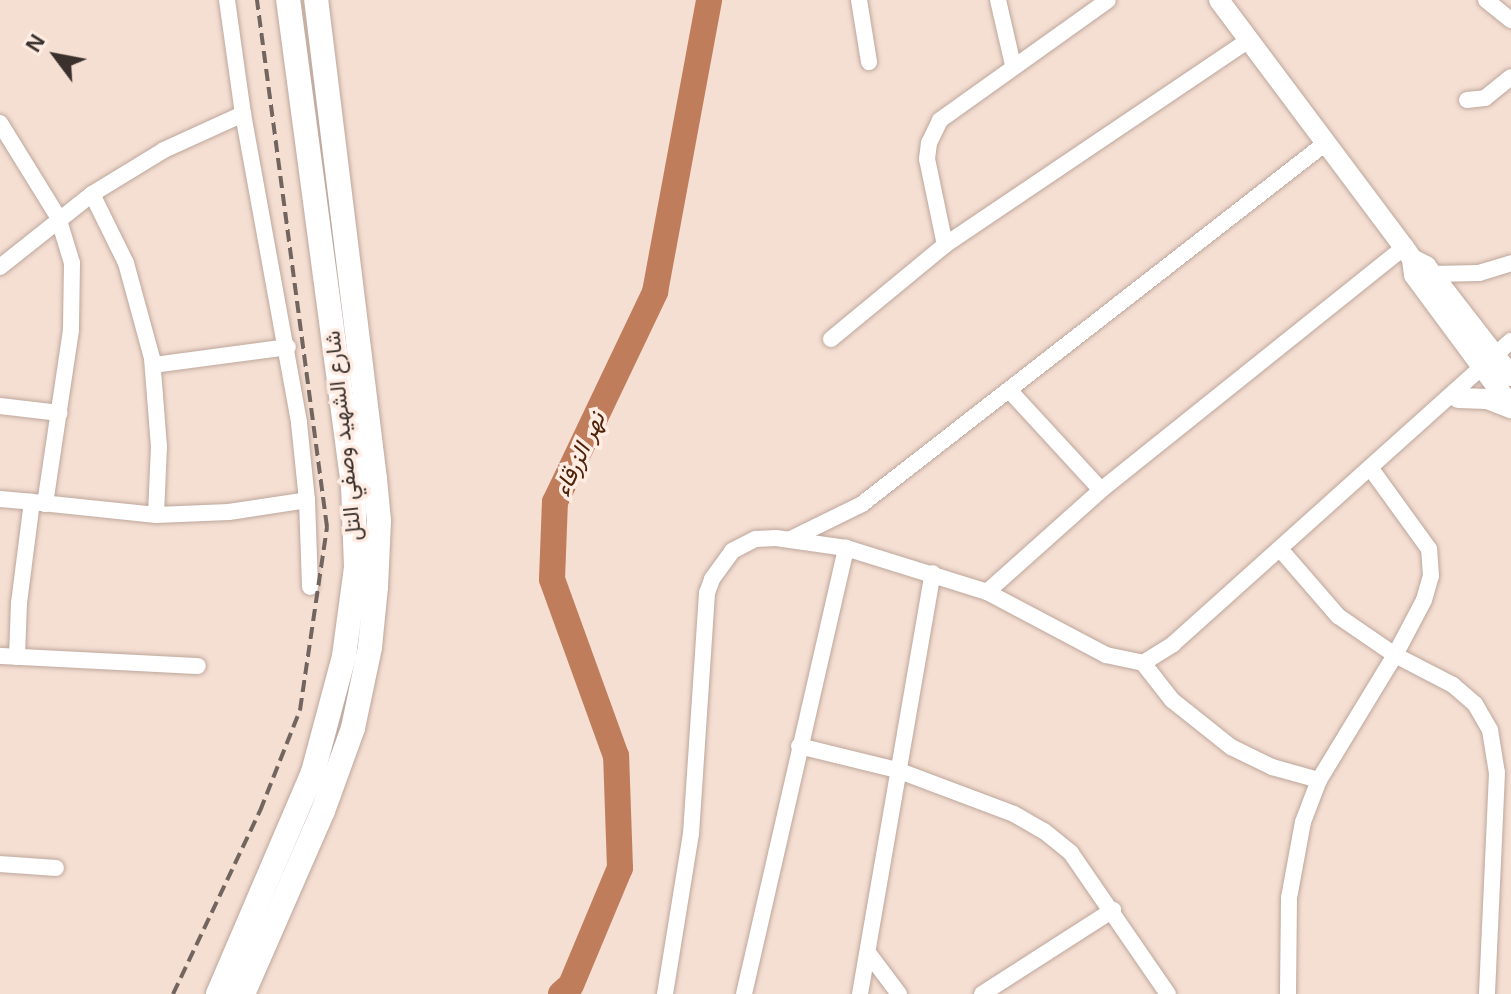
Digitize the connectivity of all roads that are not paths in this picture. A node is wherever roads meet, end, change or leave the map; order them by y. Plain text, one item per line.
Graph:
1 (227, 0) edge
2 (288, 0) edge
3 (316, 0) edge
4 (859, 0) edge
5 (998, 0) edge
6 (1108, 0) edge
7 (1219, 0) edge
8 (1486, 0) edge
9 (1511, 20) edge
10 (1248, 41) junction
11 (869, 62) dead end
12 (1013, 65) junction
13 (1511, 77) edge
14 (1467, 100) dead end
15 (243, 114) junction
16 (0, 123) edge
17 (1327, 142) junction
18 (92, 194) junction
19 (58, 217) junction
20 (945, 245) junction
21 (1408, 253) junction
22 (1511, 263) edge
23 (0, 267) edge
24 (1432, 274) junction
25 (831, 339) dead end
26 (1511, 341) edge
27 (288, 347) junction
28 (1498, 364) edge
29 (153, 365) junction
30 (1010, 391) junction
31 (1458, 398) junction
32 (0, 406) edge
33 (1511, 407) edge
34 (60, 413) junction
35 (1433, 413) junction
36 (1371, 469) junction
37 (1101, 490) junction
38 (0, 499) edge
39 (307, 500) junction
40 (39, 503) junction
41 (156, 515) junction
42 (791, 539) junction
43 (846, 548) junction
44 (1280, 549) junction
45 (933, 573) junction
46 (310, 587) dead end
47 (987, 592) junction
48 (1395, 655) junction
49 (9, 657) edge
50 (1143, 663) junction
51 (198, 666) dead end
52 (799, 746) junction
53 (897, 770) junction
54 (1319, 780) junction
55 (0, 864) edge
56 (56, 868) dead end
57 (1113, 910) junction
58 (869, 954) junction
59 (218, 994) edge
60 (243, 994) edge
61 (665, 994) edge
62 (744, 994) edge
63 (860, 994) edge
64 (899, 994) edge
65 (982, 994) edge
66 (1168, 994) edge
67 (1288, 994) edge
68 (1487, 994) edge

1 - 15 street
2 - 59 main road, شارع الشهيد وصفي التل
3 - 60 main road, شارع الشهيد وصفي التل
4 - 11 street
5 - 12 street
6 - 12 street
7 - 10 street
8 - 9 street
10 - 17 street
10 - 20 street
12 - 20 street
13 - 14 street
15 - 18 street
15 - 27 street
16 - 19 street
17 - 21 street
17 - 30 street
18 - 19 street
18 - 29 street
19 - 23 street
19 - 34 street
20 - 25 street
21 - 24 street
21 - 28 street
21 - 37 street
22 - 24 street
24 - 28 street
26 - 28 street
27 - 29 street
27 - 39 street
28 - 31 street
28 - 33 street
28 - 35 street
29 - 41 street
30 - 37 street
30 - 42 street
31 - 33 street
31 - 35 street
32 - 34 street
34 - 40 street
35 - 36 street
36 - 44 street
36 - 48 street
37 - 47 street
38 - 40 street
39 - 41 street
39 - 46 street
40 - 41 street
40 - 49 street
42 - 43 street
42 - 61 street
43 - 45 street
43 - 52 street
44 - 48 street
44 - 50 street
45 - 47 street
45 - 53 street
47 - 50 street
48 - 54 street
48 - 68 street
49 - 51 street
50 - 54 street
52 - 53 street
52 - 62 street
53 - 57 street
53 - 58 street
54 - 67 street
55 - 56 street
57 - 65 street
57 - 66 street
58 - 63 street
58 - 64 street

